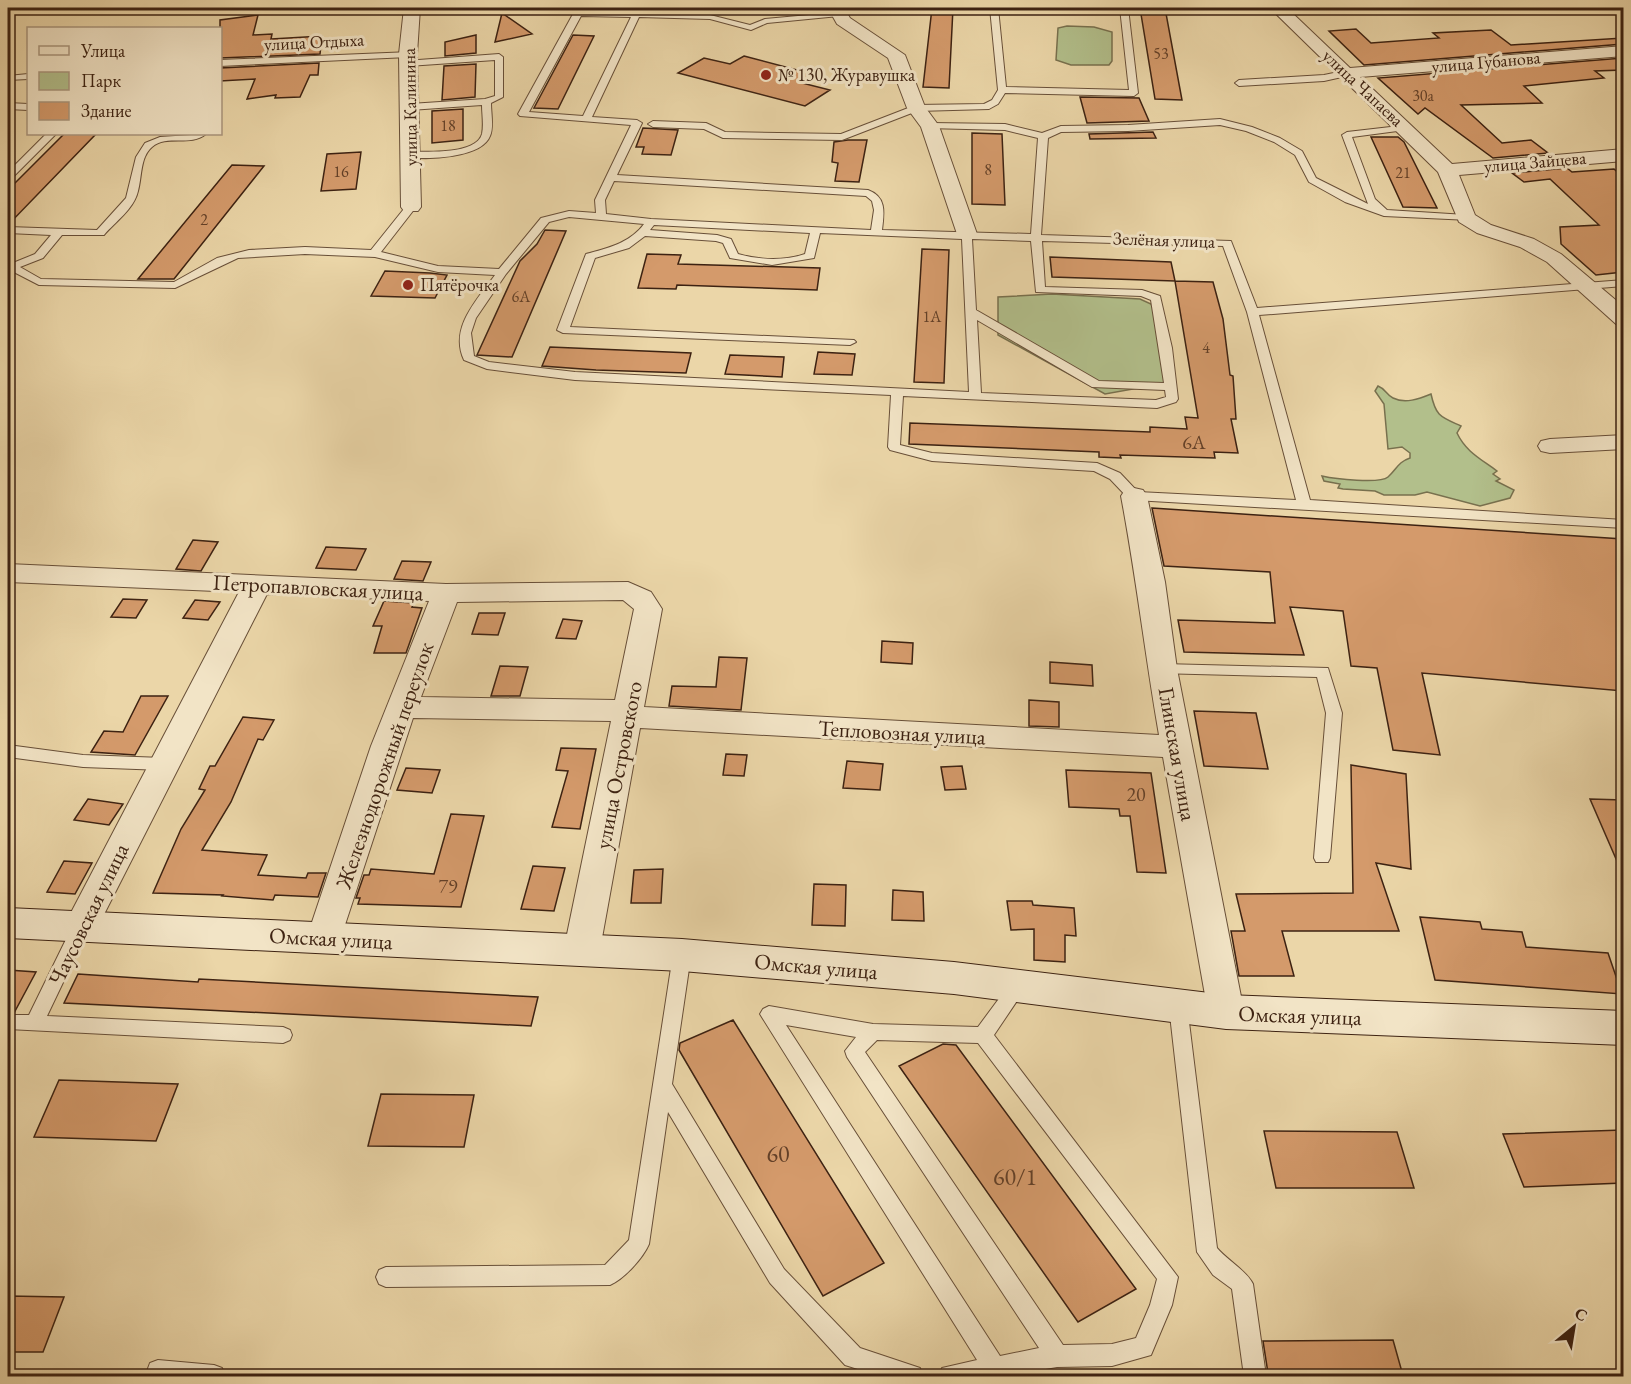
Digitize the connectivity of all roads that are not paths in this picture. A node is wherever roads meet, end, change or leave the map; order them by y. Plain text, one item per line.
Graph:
1 (10, 8) edge
2 (412, 8) edge
3 (553, 8) edge
4 (994, 8) edge
5 (1124, 8) edge
6 (1278, 8) edge
7 (838, 10) edge
8 (8, 12) edge
9 (578, 13) junction
10 (636, 14) junction
11 (1623, 51) edge
12 (408, 58) junction
13 (222, 63) edge
14 (1348, 73) junction
15 (27, 77) edge
16 (8, 78) edge
17 (1239, 83) dead end
18 (1002, 90) junction
19 (487, 102) junction
20 (8, 106) edge
21 (27, 107) edge
22 (410, 107) junction
23 (916, 108) junction
24 (587, 117) junction
25 (637, 123) junction
26 (930, 126) junction
27 (1405, 127) junction
28 (50, 135) edge
29 (200, 135) edge
30 (1043, 137) junction
31 (411, 155) junction
32 (1623, 155) edge
33 (1447, 170) junction
34 (8, 177) edge
35 (610, 178) junction
36 (411, 207) joint
37 (1384, 213) junction
38 (601, 217) junction
39 (1466, 218) junction
40 (651, 222) junction
41 (816, 230) junction
42 (8, 231) edge
43 (59, 232) junction
44 (645, 233) junction
45 (876, 233) junction
46 (967, 234) junction
47 (1036, 236) junction
48 (374, 254) junction
49 (502, 272) junction
50 (1623, 283) edge
51 (1585, 286) junction
52 (971, 312) junction
53 (1253, 312) junction
54 (1623, 319) edge
55 (850, 342) dead end
56 (1171, 387) junction
57 (897, 392) junction
58 (975, 396) junction
59 (1623, 442) edge
60 (1550, 446) dead end
61 (1134, 496) junction
62 (1304, 504) junction
63 (1623, 524) edge
64 (8, 573) edge
65 (257, 585) junction
66 (628, 591) joint
67 (446, 593) junction
68 (1162, 669) junction
69 (402, 707) junction
70 (628, 714) junction
71 (1176, 747) junction
72 (8, 752) edge
73 (164, 764) junction
74 (1322, 858) dead end
75 (8, 923) edge
76 (81, 926) junction
77 (324, 938) junction
78 (582, 949) junction
79 (682, 955) junction
80 (1018, 986) junction
81 (1178, 1006) junction
82 (1226, 1012) junction
83 (8, 1022) edge
84 (34, 1023) junction
85 (1623, 1028) edge
86 (873, 1032) junction
87 (283, 1035) dead end
88 (983, 1035) junction
89 (663, 1086) junction
90 (386, 1277) dead end
91 (1057, 1356) junction
92 (995, 1368) junction
93 (158, 1371) dead end
94 (214, 1377) edge
95 (912, 1377) edge
96 (950, 1377) edge
97 (1255, 1377) edge

1 - 8 street
2 - 12 street, улица Калинина
3 - 9 lane
4 - 18 lane
5 - 18 lane
6 - 14 street, улица Чапаева
7 - 10 lane
7 - 23 street
9 - 10 lane
9 - 24 lane
10 - 24 lane
11 - 14 street, улица Губанова
12 - 13 lane, улица Отдыха
12 - 19 lane, улица Отдыха
12 - 22 street, улица Калинина
14 - 17 lane
14 - 27 street, улица Чапаева
15 - 16 lane
18 - 23 lane
19 - 22 lane
19 - 31 lane
20 - 21 lane
22 - 31 street, улица Калинина
23 - 25 lane
23 - 26 street
24 - 25 lane
25 - 35 lane
26 - 30 lane
26 - 46 street
27 - 33 street, улица Чапаева
27 - 37 lane
28 - 34 lane
29 - 43 lane
30 - 37 lane
30 - 47 lane
31 - 36 street, улица Калинина
32 - 33 street, улица Зайцева
33 - 39 street
35 - 38 lane
35 - 45 lane
36 - 48 lane
37 - 39 lane
38 - 40 lane, Зелёная улица
38 - 49 lane, Зелёная улица
39 - 51 street
40 - 41 lane, Зелёная улица
40 - 44 lane
41 - 44 lane
41 - 45 lane, Зелёная улица
42 - 43 lane
43 - 48 lane
44 - 55 lane
45 - 46 lane, Зелёная улица
46 - 47 lane, Зелёная улица
46 - 52 lane
47 - 53 lane, Зелёная улица
47 - 56 lane
48 - 49 lane
49 - 57 lane, Зелёная улица
50 - 51 lane
51 - 53 lane
51 - 54 street
52 - 56 lane
52 - 58 lane
53 - 62 lane, Зелёная улица
56 - 58 lane
57 - 58 lane
57 - 61 lane
59 - 60 street
61 - 62 lane
61 - 68 street, Глинская улица
62 - 63 lane
64 - 65 street, Петропавловская улица
65 - 67 street, Петропавловская улица
65 - 73 street, Чаусовская улица
66 - 67 street, Петропавловская улица
66 - 70 street, улица Островского
67 - 69 street, Железнодорожный переулок
68 - 71 street, Глинская улица
68 - 74 lane
69 - 70 street, Тепловозная улица
69 - 77 street, Железнодорожный переулок
70 - 71 street, Тепловозная улица
70 - 78 street, улица Островского
71 - 82 street, Глинская улица
72 - 73 lane
73 - 76 street, Чаусовская улица
75 - 76 main road, Омская улица
76 - 77 main road, Омская улица
76 - 84 lane, Чаусовская улица
77 - 78 main road, Омская улица
78 - 79 main road, Омская улица
79 - 80 main road, Омская улица
79 - 89 lane
80 - 81 main road, Омская улица
80 - 88 lane
81 - 82 main road, Омская улица
81 - 97 lane
82 - 85 main road, Омская улица
83 - 84 lane
84 - 87 lane
86 - 88 lane
86 - 91 lane
86 - 92 lane
88 - 91 lane
89 - 90 lane
89 - 95 lane
91 - 92 lane
92 - 96 lane
93 - 94 lane

